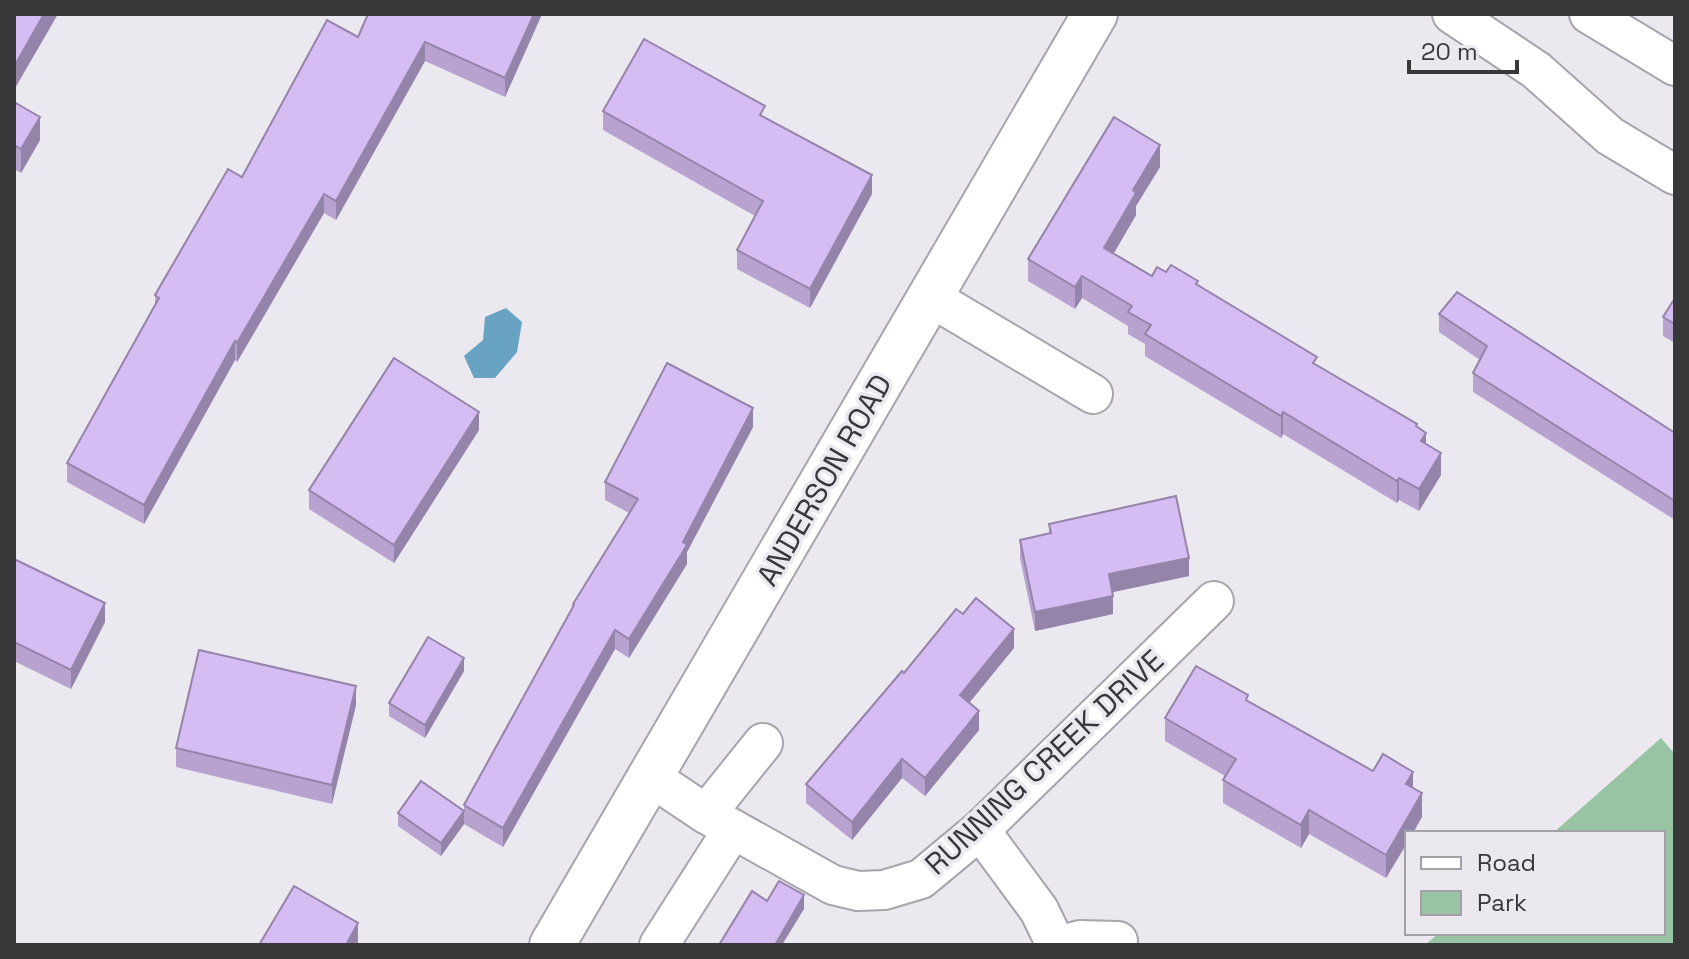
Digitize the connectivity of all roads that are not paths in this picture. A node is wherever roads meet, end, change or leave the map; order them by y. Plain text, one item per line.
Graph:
1 (1095, 14) edge
2 (1452, 14) edge
3 (1589, 14) edge
4 (1675, 66) edge
5 (1675, 175) edge
6 (930, 297) junction
7 (1093, 394) dead end
8 (1214, 601) dead end
9 (763, 743) dead end
10 (649, 776) junction
11 (720, 821) junction
12 (980, 830) junction
13 (1118, 941) dead end
14 (552, 945) edge
15 (659, 945) edge
16 (1059, 945) edge

1 - 6 street, ANDERSON ROAD
2 - 5 street
3 - 4 street
6 - 7 street
6 - 10 street, ANDERSON ROAD
8 - 12 street, RUNNING CREEK DRIVE
9 - 11 street
10 - 11 street, RUNNING CREEK DRIVE
10 - 14 street, ANDERSON ROAD
11 - 12 street, RUNNING CREEK DRIVE
11 - 15 street
12 - 16 street
13 - 16 street

